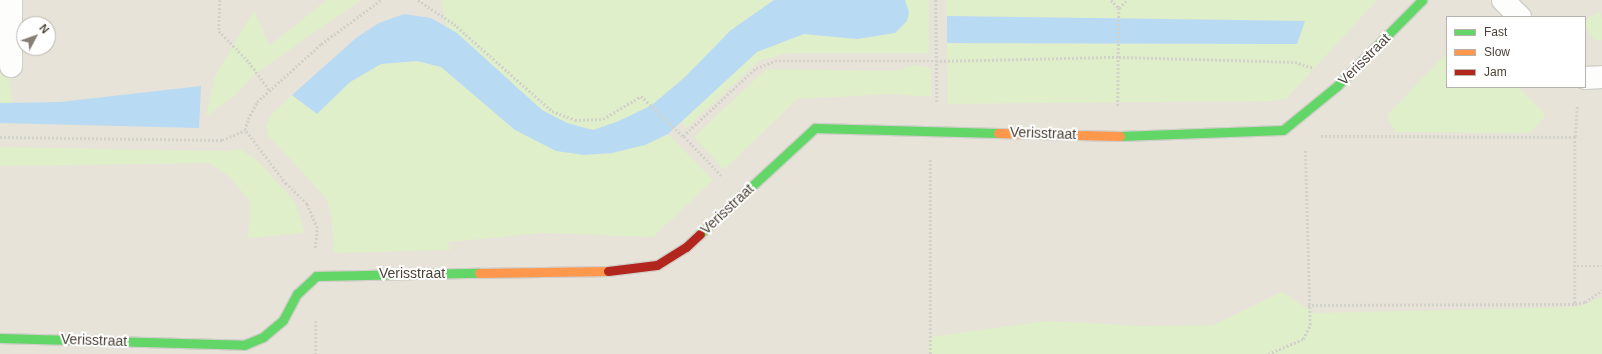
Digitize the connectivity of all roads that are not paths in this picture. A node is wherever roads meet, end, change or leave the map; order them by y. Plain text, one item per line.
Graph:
1 (11, 0) edge
2 (1422, 0) edge
3 (1503, 0) edge
4 (1519, 16) edge
5 (11, 66) dead end
6 (1602, 77) edge
7 (1586, 78) edge
8 (0, 338) edge

1 - 5 street
2 - 8 street, Verisstraat
3 - 4 street
6 - 7 street

